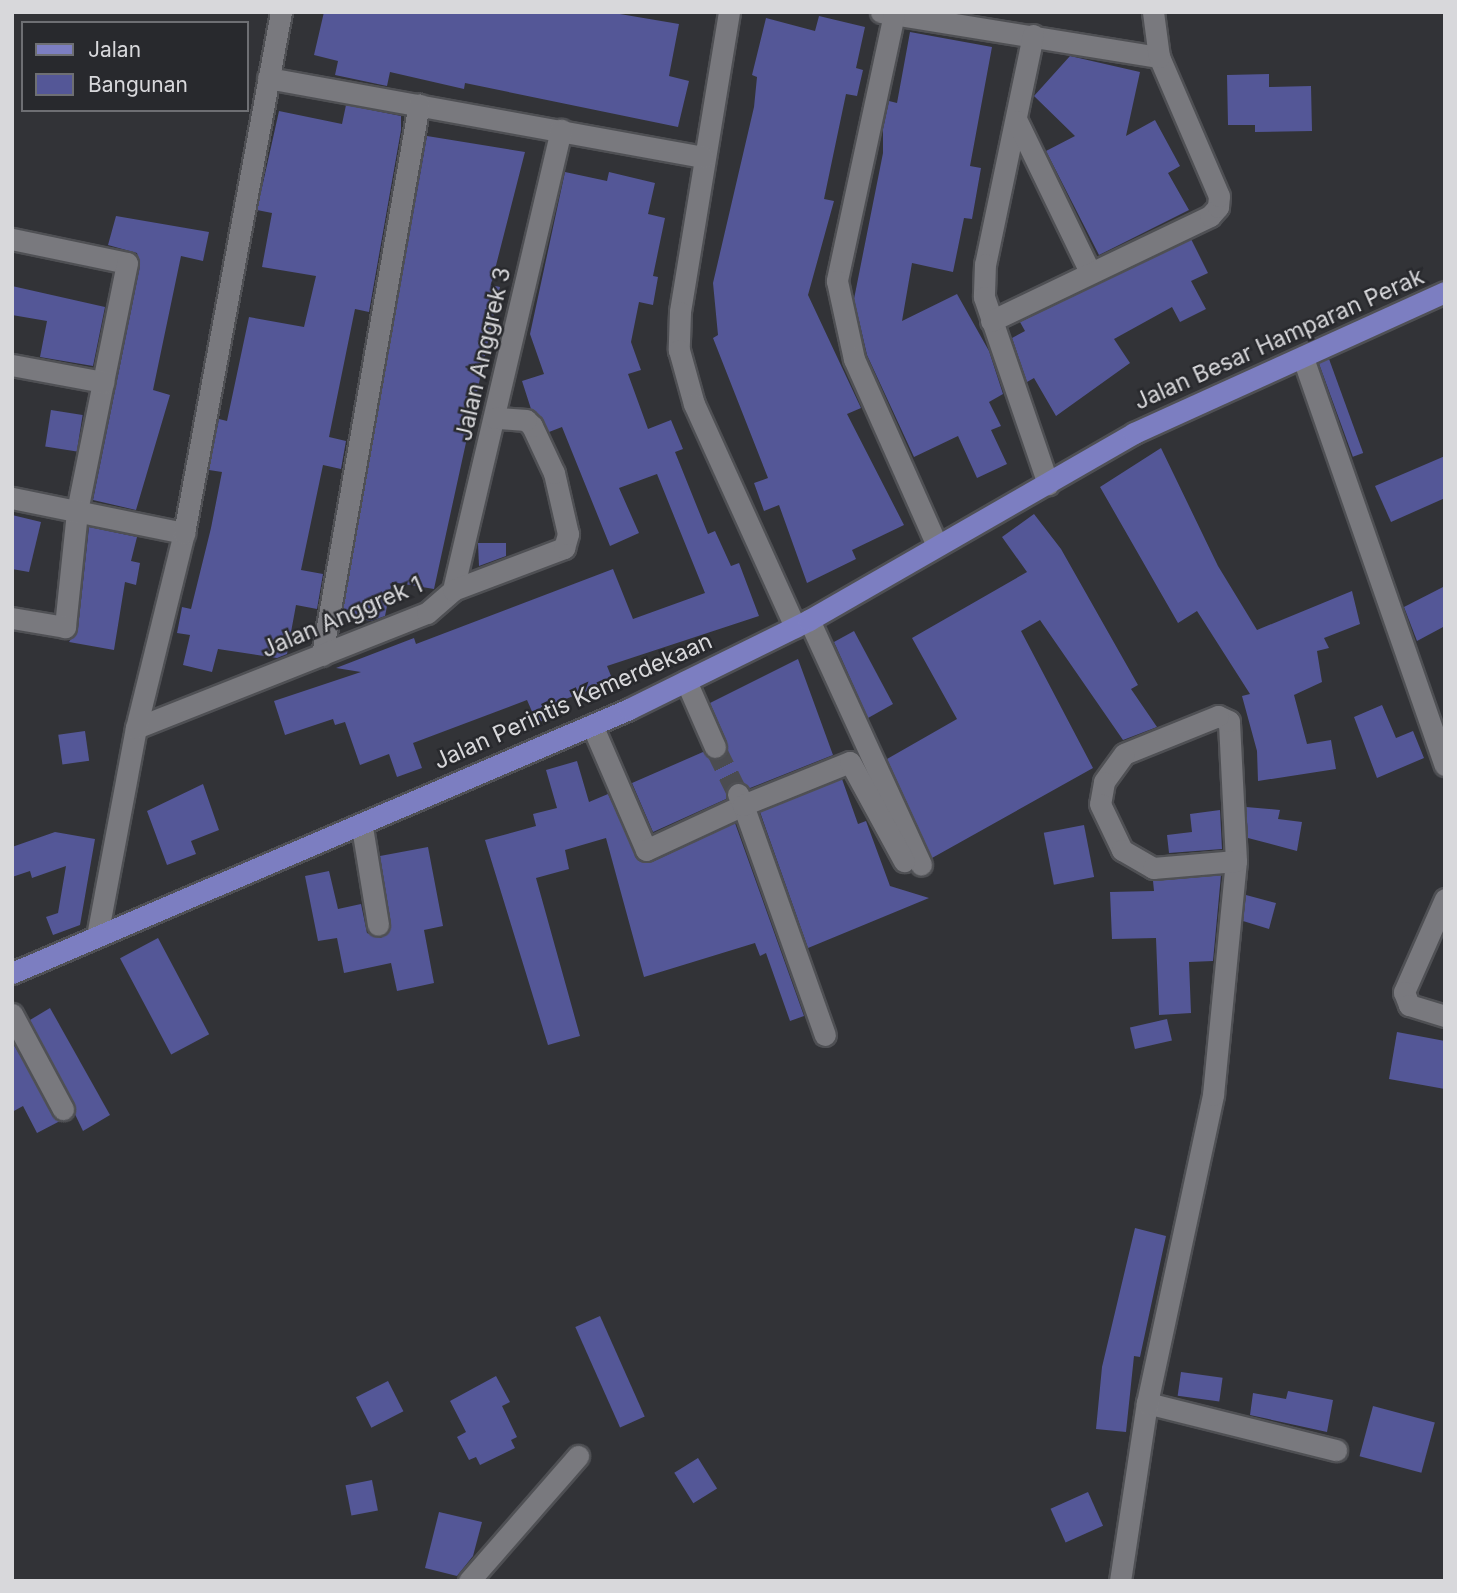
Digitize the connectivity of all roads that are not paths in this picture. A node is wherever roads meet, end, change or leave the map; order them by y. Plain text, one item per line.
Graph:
1 (281, 12) edge
2 (729, 12) edge
3 (1153, 12) edge
4 (887, 13) edge
5 (1033, 35) junction
6 (1159, 57) junction
7 (268, 78) junction
8 (419, 104) junction
9 (1017, 121) junction
10 (561, 129) junction
11 (703, 157) junction
12 (12, 239) edge
13 (1090, 272) junction
14 (1445, 292) edge
15 (991, 321) junction
16 (1303, 358) junction
17 (12, 365) edge
18 (103, 382) junction
19 (495, 418) junction
20 (1134, 433) joint
21 (1048, 484) junction
22 (12, 498) edge
23 (77, 512) junction
24 (184, 533) junction
25 (937, 545) junction
26 (453, 590) junction
27 (12, 618) edge
28 (802, 624) junction
29 (322, 655) junction
30 (686, 681) junction
31 (592, 725) junction
32 (136, 729) junction
33 (715, 747) tunnel mouth
34 (1445, 765) edge
35 (741, 800) junction
36 (362, 827) junction
37 (1236, 862) junction
38 (1445, 899) edge
39 (378, 925) dead end
40 (97, 936) junction
41 (12, 973) edge
42 (12, 1014) edge
43 (1445, 1016) edge
44 (825, 1035) dead end
45 (63, 1109) dead end
46 (1147, 1403) junction
47 (1336, 1450) dead end
48 (578, 1456) dead end
49 (470, 1581) edge
50 (1121, 1581) edge

1 - 7 street
2 - 11 street
3 - 6 street
4 - 5 street
4 - 25 street
5 - 6 street
5 - 9 street
6 - 13 street
7 - 8 street
7 - 24 street
8 - 10 street
8 - 29 street
9 - 13 street
9 - 15 street
10 - 11 street
10 - 19 street, Jalan Anggrek 3
11 - 28 street
12 - 18 street
13 - 15 street
14 - 16 main road, Jalan Besar Hamparan Perak
15 - 21 street
16 - 20 main road, Jalan Besar Hamparan Perak
16 - 34 street
17 - 18 street
18 - 23 street
19 - 26 street, Jalan Anggrek 3
19 - 26 street, Jalan Anggrek 1
20 - 21 main road, Jalan Perintis Kemerdekaan
21 - 25 main road, Jalan Perintis Kemerdekaan
22 - 23 street
23 - 24 street
23 - 27 street
24 - 32 street
25 - 28 main road, Jalan Perintis Kemerdekaan
26 - 29 street, Jalan Anggrek 1
28 - 30 main road, Jalan Perintis Kemerdekaan
28 - 35 street
29 - 32 street, Jalan Anggrek 1
30 - 31 main road, Jalan Perintis Kemerdekaan
30 - 33 street
31 - 35 street
31 - 36 main road, Jalan Perintis Kemerdekaan
32 - 40 street
35 - 44 street
36 - 39 street
36 - 40 main road, Jalan Perintis Kemerdekaan
37 - 37 street
37 - 46 street
38 - 43 street
40 - 41 main road, Jalan Perintis Kemerdekaan
42 - 45 street
46 - 47 street
46 - 50 street
48 - 49 street

